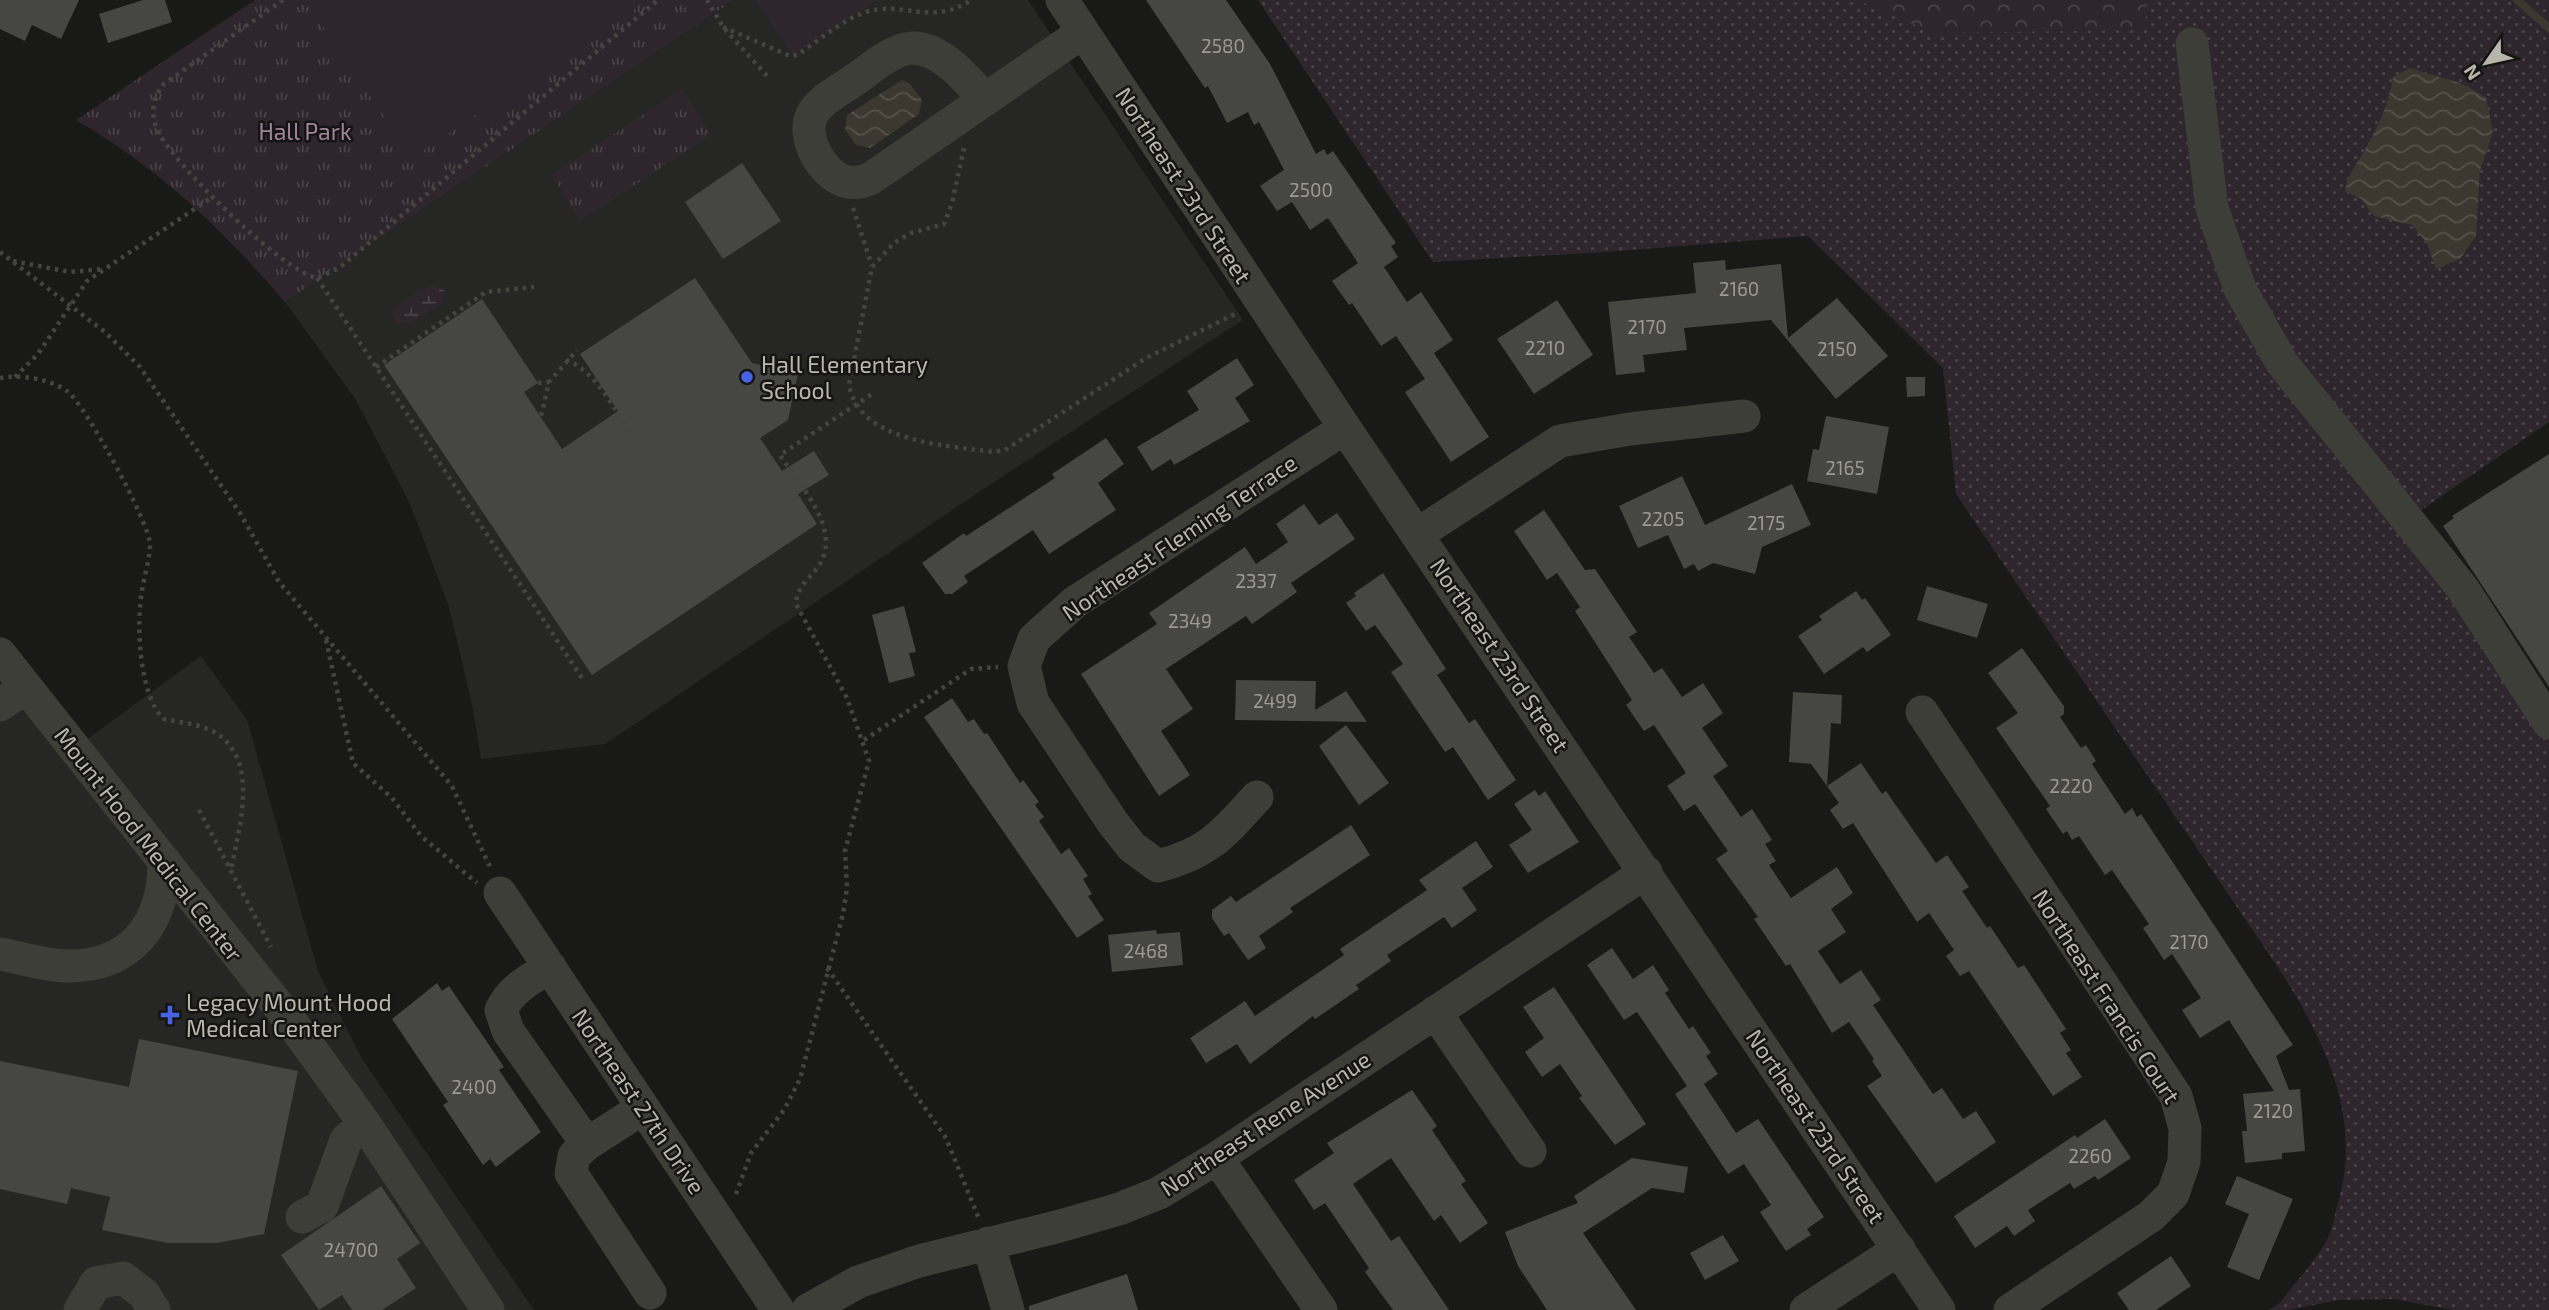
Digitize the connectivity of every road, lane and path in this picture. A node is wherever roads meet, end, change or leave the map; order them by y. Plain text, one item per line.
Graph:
1 (283, 0) edge
2 (658, 0) edge
3 (707, 0) edge
4 (971, 0) edge
5 (1062, 0) edge
6 (723, 26) junction
7 (1083, 32) junction
8 (2192, 44) dead end
9 (768, 77) dead end
10 (985, 100) junction
11 (967, 142) dead end
12 (844, 181) junction
13 (214, 196) junction
14 (0, 252) edge
15 (11, 261) junction
16 (872, 267) junction
17 (109, 268) junction
18 (317, 278) junction
19 (534, 287) dead end
20 (1260, 301) junction
21 (69, 304) junction
22 (577, 350) dead end
23 (566, 360) junction
24 (376, 367) junction
25 (15, 377) junction
26 (0, 378) edge
27 (549, 382) junction
28 (538, 383) dead end
29 (875, 392) dead end
30 (856, 404) junction
31 (1744, 416) dead end
32 (539, 424) dead end
33 (1345, 428) junction
34 (635, 440) dead end
35 (1418, 534) junction
36 (326, 639) junction
37 (0, 654) edge
38 (1024, 666) junction
39 (584, 681) dead end
40 (13, 696) edge
41 (1922, 712) dead end
42 (2549, 723) edge
43 (864, 740) junction
44 (1257, 797) dead end
45 (164, 864) junction
46 (231, 871) dead end
47 (1646, 872) junction
48 (500, 893) junction
49 (0, 954) edge
50 (550, 967) junction
51 (827, 967) junction
52 (1434, 1012) junction
53 (643, 1108) junction
54 (365, 1124) junction
55 (586, 1144) junction
56 (1530, 1151) dead end
57 (1217, 1158) junction
58 (302, 1217) dead end
59 (723, 1227) junction
60 (988, 1243) junction
61 (1899, 1249) junction
62 (650, 1293) dead end
63 (79, 1310) edge
64 (154, 1310) edge
65 (488, 1310) edge
66 (778, 1310) edge
67 (808, 1310) edge
68 (1008, 1310) edge
69 (1321, 1310) edge
70 (1806, 1310) edge
71 (1940, 1310) edge
72 (2010, 1310) edge

1 - 13 path
2 - 18 path
3 - 6 path
4 - 6 path
5 - 7 street, Northeast 23rd Street
6 - 9 path
7 - 10 street
7 - 20 street, Northeast 23rd Street
8 - 42 street
10 - 12 street
10 - 12 street
11 - 16 path
12 - 16 path
13 - 17 path
13 - 18 path
14 - 15 path
15 - 17 path
15 - 21 path
16 - 30 path
17 - 21 path
18 - 24 path
19 - 24 path
20 - 30 path
20 - 33 street, Northeast 23rd Street
21 - 25 path
21 - 36 path
22 - 23 path
23 - 27 path
23 - 34 path
24 - 39 path
25 - 26 path
25 - 46 path
27 - 28 path
27 - 32 path
29 - 30 path
30 - 43 path
31 - 35 street
33 - 35 street, Northeast 23rd Street
33 - 38 street, Northeast Fleming Terrace
35 - 47 street, Northeast 23rd Street
36 - 48 path
36 - 48 path
37 - 40 street, Mount Hood Medical Center
38 - 43 path
38 - 44 street
40 - 45 street, Mount Hood Medical Center
41 - 72 street, Northeast Francis Court
43 - 51 path
45 - 49 street
45 - 54 street, Mount Hood Medical Center
47 - 52 street, Northeast Rene Avenue
47 - 61 street, Northeast 23rd Street
48 - 50 street, Northeast 27th Drive
50 - 53 street, Northeast 27th Drive
50 - 55 street
51 - 59 path
51 - 60 path
52 - 56 street
52 - 57 street, Northeast Rene Avenue
53 - 55 street
53 - 59 street, Northeast 27th Drive
54 - 58 street
54 - 65 street, Mount Hood Medical Center
55 - 62 street
57 - 60 street, Northeast Rene Avenue
57 - 69 street
59 - 66 street, Northeast 27th Drive
60 - 67 street, Northeast Rene Avenue
60 - 68 street
61 - 70 street
61 - 71 street, Northeast 23rd Street
63 - 64 street

